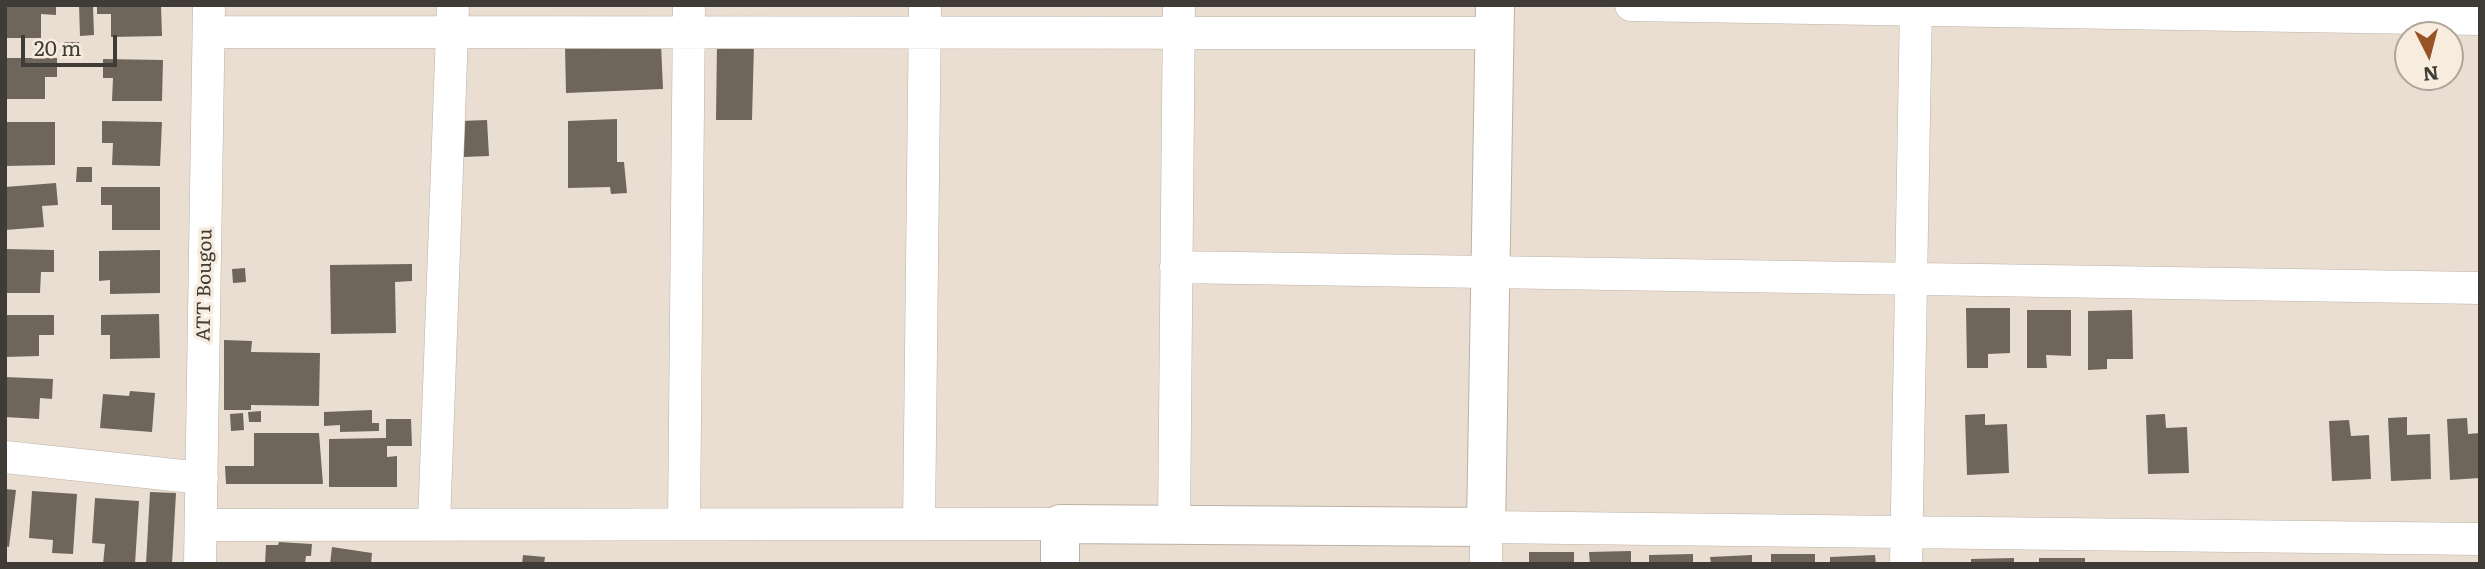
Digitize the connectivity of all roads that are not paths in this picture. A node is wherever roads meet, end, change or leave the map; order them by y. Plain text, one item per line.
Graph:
1 (1631, 5) edge
2 (1915, 8) edge
3 (209, 19) edge
4 (453, 19) edge
5 (689, 19) edge
6 (925, 19) edge
7 (1179, 19) edge
8 (1495, 19) edge
9 (2480, 19) edge
10 (1176, 267) junction
11 (1490, 272) junction
12 (1911, 279) junction
13 (2480, 288) edge
14 (5, 457) edge
15 (202, 478) junction
16 (434, 524) junction
17 (684, 524) junction
18 (919, 524) junction
19 (1060, 524) junction
20 (201, 525) junction
21 (1174, 525) junction
22 (1907, 532) junction
23 (2480, 539) edge
24 (1486, 545) edge
25 (201, 564) edge
26 (1060, 564) edge
27 (1906, 564) edge

1 - 2 street
2 - 9 street
2 - 12 street
3 - 4 street
3 - 15 street, ATT Bougou
4 - 5 street
4 - 16 street
5 - 6 street
5 - 17 street
6 - 7 street
6 - 18 street
7 - 8 street
7 - 10 street
8 - 11 street
10 - 11 street
10 - 21 street
11 - 12 street
11 - 24 street
12 - 13 street
12 - 22 street
14 - 15 street
15 - 20 street, ATT Bougou
16 - 17 street
16 - 20 street
17 - 18 street
18 - 19 street
19 - 21 street
19 - 26 street
20 - 25 street, ATT Bougou
21 - 24 street
22 - 23 street
22 - 24 street
22 - 27 street

